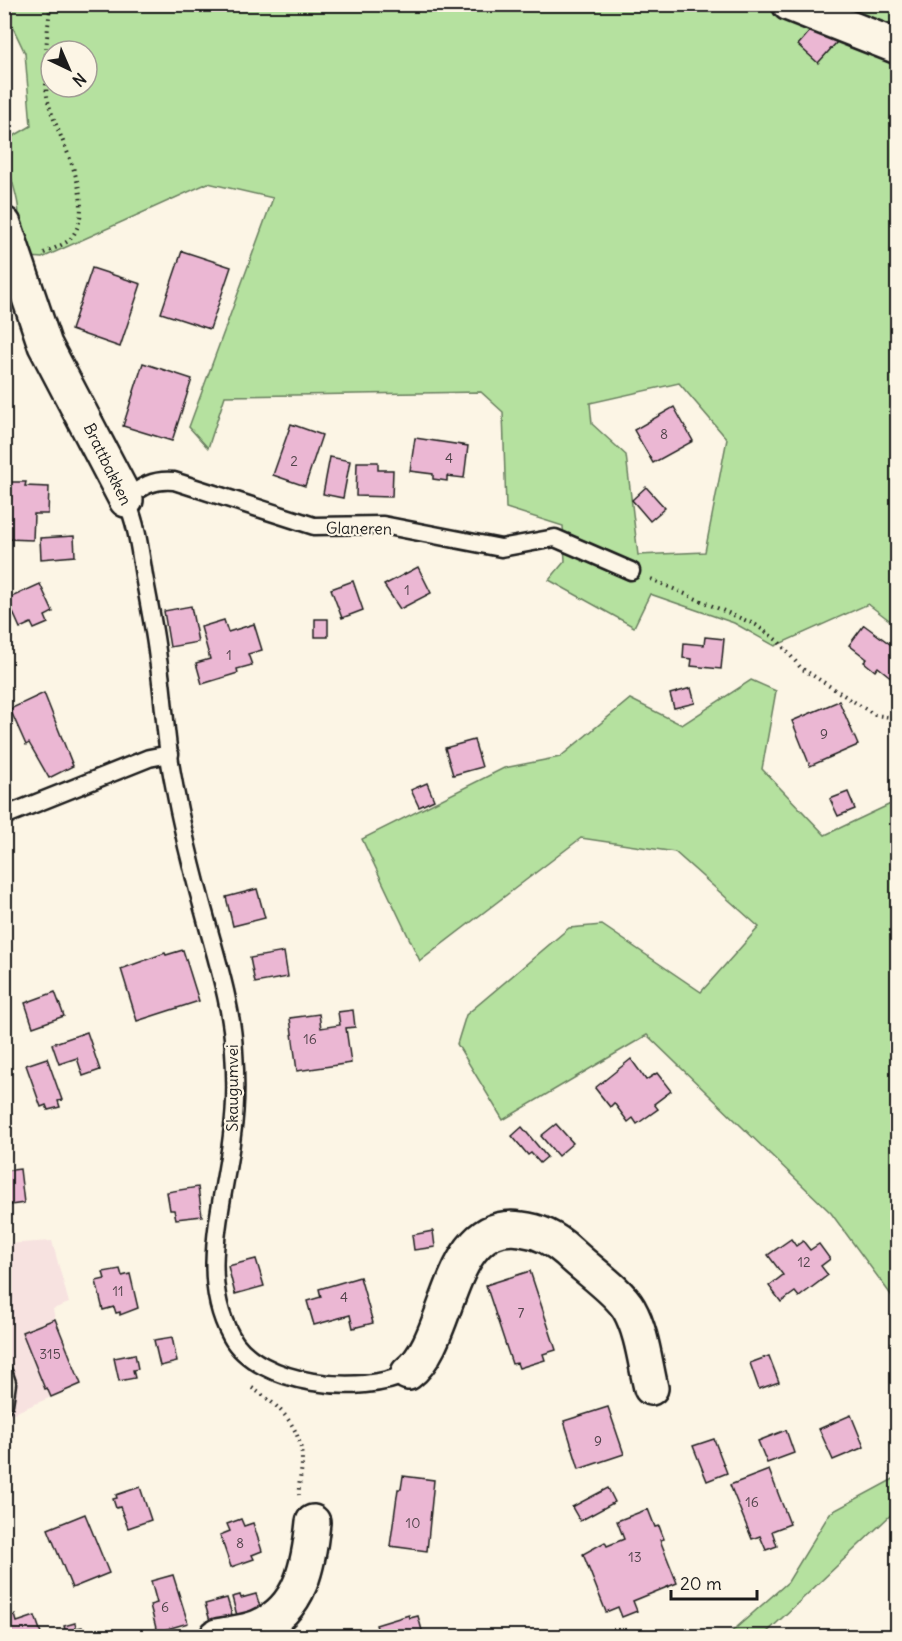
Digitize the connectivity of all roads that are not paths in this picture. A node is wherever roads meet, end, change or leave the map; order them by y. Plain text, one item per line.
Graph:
1 (789, 4) edge
2 (897, 47) edge
3 (4, 224) edge
4 (126, 500) junction
5 (631, 571) road end
6 (170, 754) junction
7 (4, 816) edge
8 (408, 1373) joint
9 (4, 1374) edge
10 (651, 1388) dead end
11 (4, 1404) edge
12 (313, 1522) road end
13 (217, 1636) edge

1 - 2 street
3 - 4 street, Brattbakken
4 - 5 lane, Glaneren
4 - 6 lane, Brattbakken
6 - 7 lane
6 - 8 lane, Skaugumvei
8 - 10 street
9 - 11 lane
12 - 13 street

